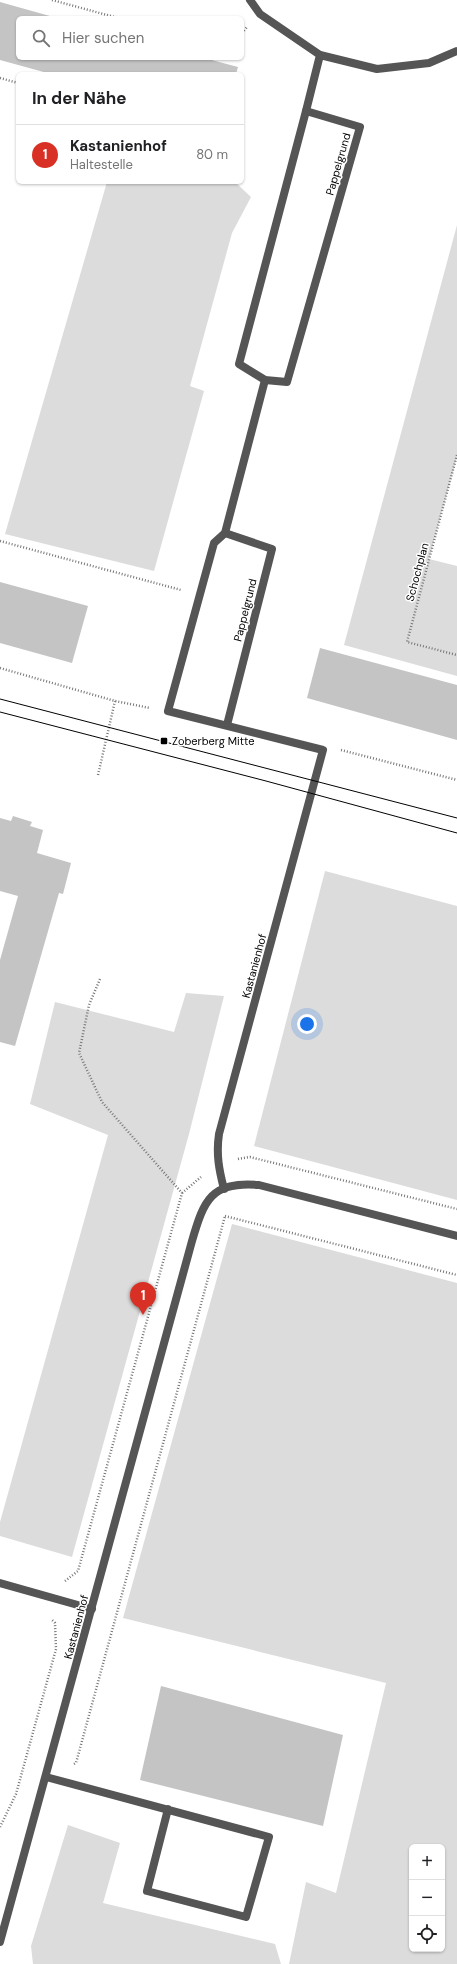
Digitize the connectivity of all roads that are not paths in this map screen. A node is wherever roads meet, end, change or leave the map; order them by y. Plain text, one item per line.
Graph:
1 (250, 0) edge
2 (457, 51) edge
3 (320, 55) junction
4 (306, 111) junction
5 (265, 380) junction
6 (225, 532) junction
7 (227, 725) junction
8 (224, 1189) junction
9 (457, 1236) edge
10 (0, 1583) edge
11 (92, 1609) junction
12 (46, 1777) junction
13 (168, 1809) junction
14 (0, 1942) edge

1 - 3 street
2 - 3 street
3 - 4 street
4 - 5 street, Pappelgrund
4 - 5 street, Pappelgrund
5 - 6 street
6 - 7 street, Pappelgrund
6 - 7 street
7 - 8 street, Kastanienhof
8 - 9 street, Kastanienhof
8 - 11 street, Kastanienhof
10 - 11 street
11 - 12 street, Kastanienhof
12 - 13 street
12 - 14 street, Kastanienhof
13 - 13 street

